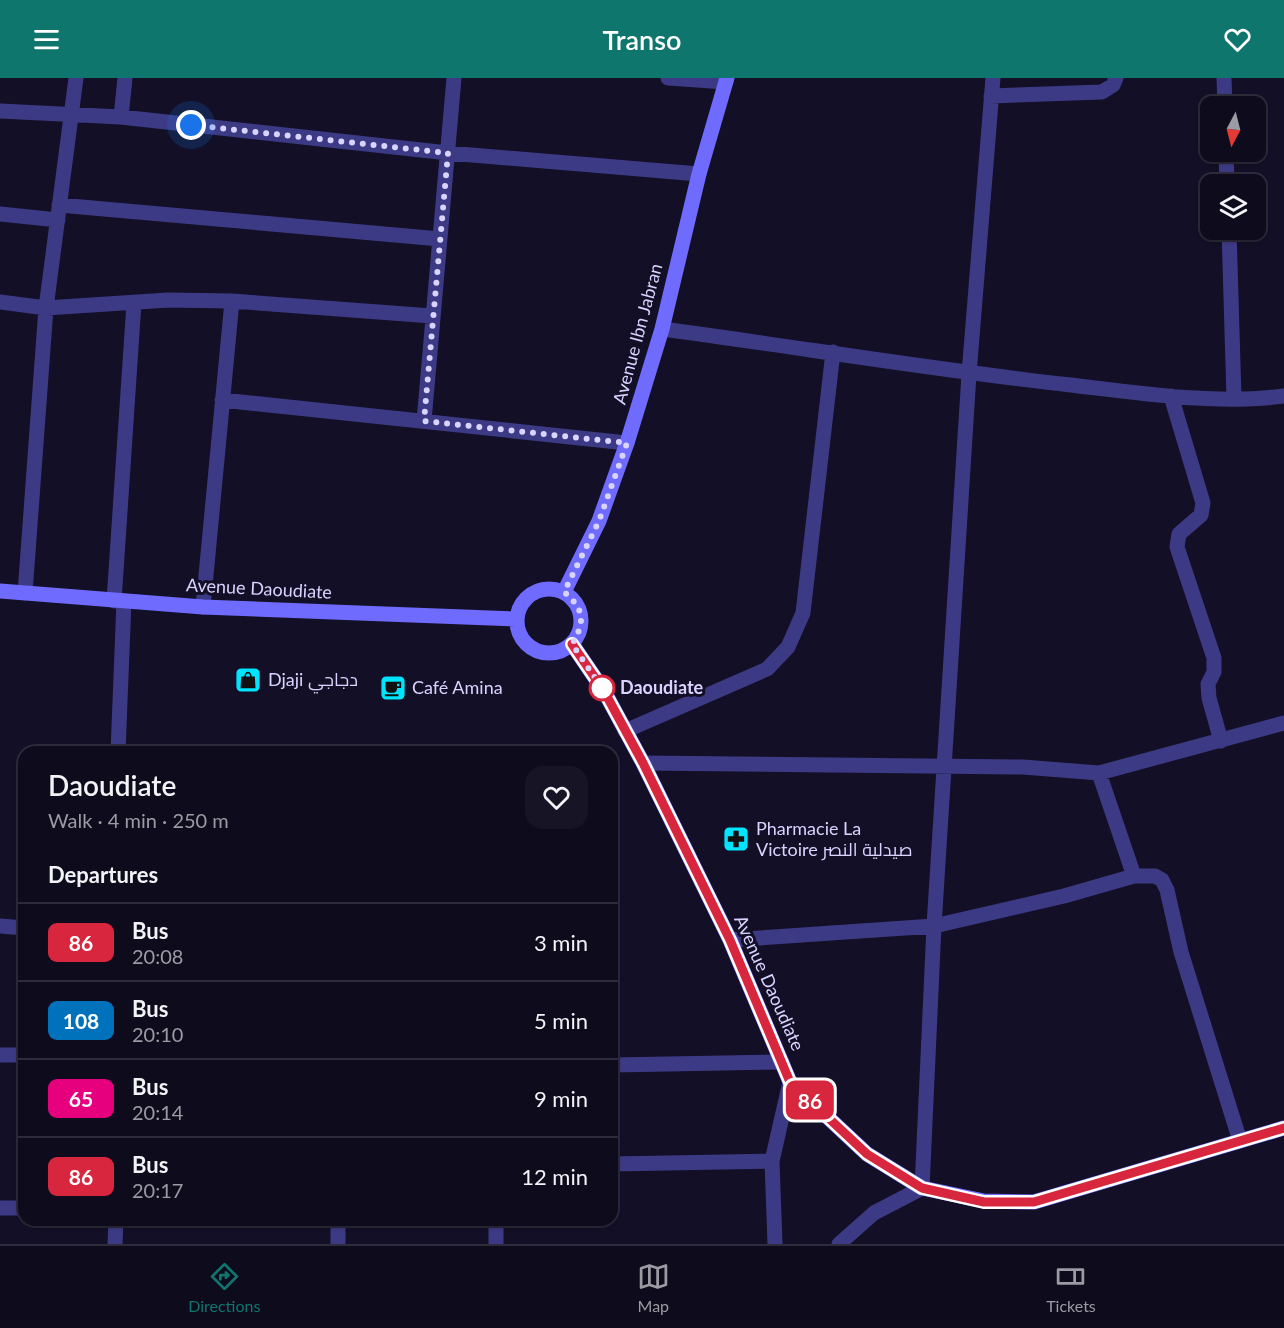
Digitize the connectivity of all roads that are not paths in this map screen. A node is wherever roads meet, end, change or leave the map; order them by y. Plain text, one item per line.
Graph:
1 (76, 78) edge
2 (125, 78) edge
3 (454, 78) edge
4 (668, 78) edge
5 (993, 78) edge
6 (1116, 78) edge
7 (1224, 78) edge
8 (726, 80) edge
9 (991, 96) junction
10 (1225, 96) edge
11 (0, 111) edge
12 (72, 114) junction
13 (121, 117) junction
14 (448, 153) junction
15 (699, 174) junction
16 (0, 213) edge
17 (58, 213) junction
18 (440, 239) junction
19 (1228, 240) edge
20 (232, 301) junction
21 (0, 302) edge
22 (134, 303) junction
23 (46, 308) junction
24 (432, 316) junction
25 (662, 328) junction
26 (833, 352) junction
27 (969, 374) junction
28 (1171, 396) junction
29 (1284, 396) edge
30 (1234, 398) junction
31 (222, 400) junction
32 (424, 421) junction
33 (627, 443) junction
34 (0, 591) edge
35 (564, 592) junction
36 (25, 593) junction
37 (119, 601) junction
38 (203, 607) junction
39 (516, 619) junction
40 (572, 644) junction
41 (1284, 723) edge
42 (625, 731) junction
43 (1221, 741) junction
44 (118, 746) edge
45 (643, 763) junction
46 (945, 768) junction
47 (1099, 772) junction
48 (1134, 876) junction
49 (0, 926) edge
50 (934, 926) junction
51 (18, 928) edge
52 (730, 940) junction
53 (0, 1055) edge
54 (18, 1055) edge
55 (782, 1062) junction
56 (618, 1065) edge
57 (790, 1082) junction
58 (1284, 1128) edge
59 (1240, 1141) junction
60 (772, 1161) junction
61 (618, 1164) edge
62 (922, 1188) junction
63 (0, 1208) edge
64 (18, 1208) edge
65 (116, 1226) edge
66 (338, 1226) edge
67 (496, 1226) edge
68 (115, 1244) edge
69 (338, 1244) edge
70 (496, 1244) edge
71 (776, 1244) edge
72 (839, 1244) edge

1 - 12 street
2 - 13 street
3 - 14 street
4 - 8 street
5 - 9 street
6 - 9 street
7 - 10 street
8 - 15 street, Avenue Ibn Jabran
9 - 27 street
11 - 12 street
12 - 13 street
12 - 17 street
13 - 14 street
14 - 15 street
14 - 18 street
15 - 25 street, Avenue Ibn Jabran
16 - 17 street
17 - 18 street
17 - 23 street
18 - 24 street
19 - 30 street
20 - 22 street
20 - 24 street
20 - 31 street
21 - 23 street
22 - 23 street
22 - 37 street
23 - 36 street
24 - 32 street
25 - 26 street
25 - 33 street, Avenue Ibn Jabran
26 - 27 street
26 - 42 street
27 - 28 street
27 - 46 street
28 - 30 street
28 - 43 street
29 - 30 street
31 - 32 street
31 - 38 street
32 - 33 street
33 - 35 street, Avenue Ibn Jabran
34 - 36 street, Avenue Daoudiate
35 - 39 street
35 - 40 street
36 - 37 street, Avenue Daoudiate
37 - 38 street, Avenue Daoudiate
37 - 44 street
38 - 39 street, Avenue Daoudiate
39 - 40 street
40 - 42 street, Avenue Daoudiate
41 - 43 street
42 - 45 street, Avenue Daoudiate
43 - 47 street
45 - 46 street
45 - 52 street, Avenue Daoudiate
46 - 47 street
46 - 50 street
47 - 48 street
48 - 50 street
48 - 59 street
49 - 51 street
50 - 52 street
50 - 62 street
52 - 55 street, Avenue Daoudiate
53 - 54 street
55 - 56 street
55 - 57 street, Avenue Daoudiate
57 - 60 street
57 - 62 street, Avenue Daoudiate
58 - 59 street, Avenue Daoudiate
59 - 62 street, Avenue Daoudiate
60 - 61 street
60 - 71 street
62 - 72 street
63 - 64 street
65 - 68 street
66 - 69 street
67 - 70 street

